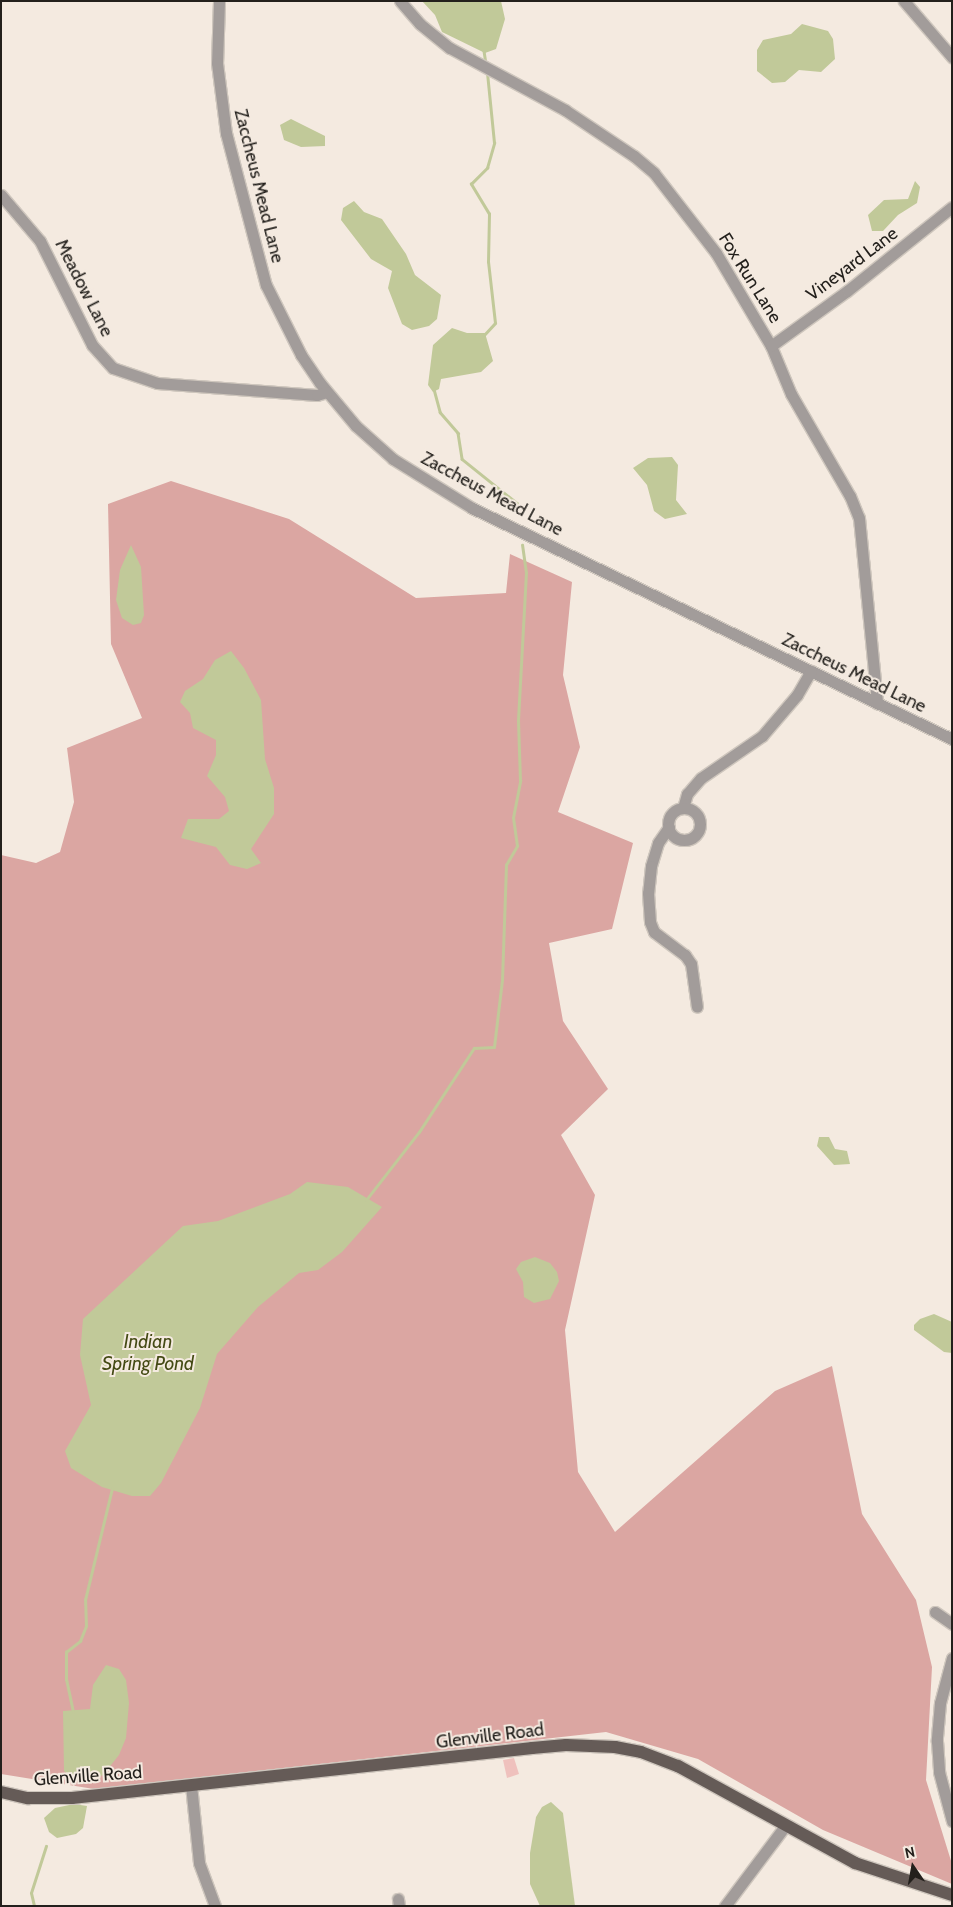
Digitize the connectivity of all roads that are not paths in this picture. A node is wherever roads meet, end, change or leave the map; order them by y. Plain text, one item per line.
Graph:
1 (219, 1) edge
2 (400, 1) edge
3 (904, 1) edge
4 (952, 57) edge
5 (1, 195) edge
6 (952, 207) edge
7 (771, 346) junction
8 (327, 392) junction
9 (811, 671) junction
10 (877, 703) junction
11 (952, 739) edge
12 (683, 808) junction
13 (669, 827) junction
14 (698, 1007) dead end
15 (935, 1612) dead end
16 (952, 1624) edge
17 (952, 1658) edge
18 (191, 1785) junction
19 (1, 1792) edge
20 (952, 1820) edge
21 (785, 1826) junction
22 (952, 1895) edge
23 (215, 1906) edge
24 (725, 1906) edge

1 - 8 street, Zaccheus Mead Lane
2 - 7 street, Fox Run Lane
3 - 4 street
5 - 8 street, Meadow Lane
6 - 7 street, Vineyard Lane
7 - 10 street, Fox Run Lane
8 - 9 street, Zaccheus Mead Lane
9 - 10 street, Zaccheus Mead Lane
9 - 12 street
10 - 11 street, Zaccheus Mead Lane
12 - 13 street
12 - 13 street
13 - 14 street
15 - 16 street
17 - 20 street
18 - 19 main road, Glenville Road
18 - 21 main road, Glenville Road
18 - 23 street
21 - 22 main road, Glenville Road
21 - 24 street

